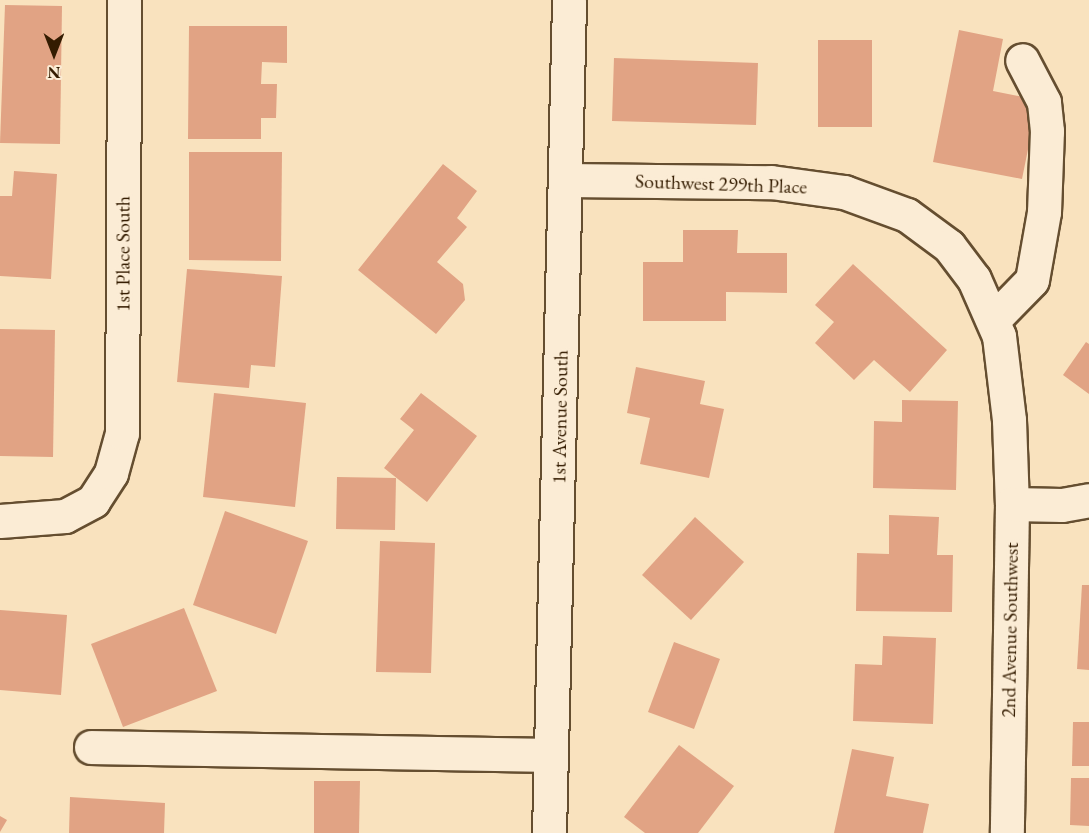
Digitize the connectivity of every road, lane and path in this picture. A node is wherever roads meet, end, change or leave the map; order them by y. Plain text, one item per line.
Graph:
1 (124, 0) edge
2 (569, 0) edge
3 (1022, 60) dead end
4 (566, 180) junction
5 (994, 319) junction
6 (1089, 500) edge
7 (1012, 504) junction
8 (0, 521) edge
9 (91, 747) dead end
10 (551, 756) junction
11 (549, 833) edge
12 (1007, 833) edge

1 - 8 street, 1st Place South
2 - 4 street, 1st Avenue South
3 - 5 street
4 - 5 street, Southwest 299th Place
4 - 10 street, 1st Avenue South
5 - 7 street, Southwest 299th Place
6 - 7 street
7 - 12 street, 2nd Avenue Southwest
9 - 10 street
10 - 11 street, 1st Avenue South

